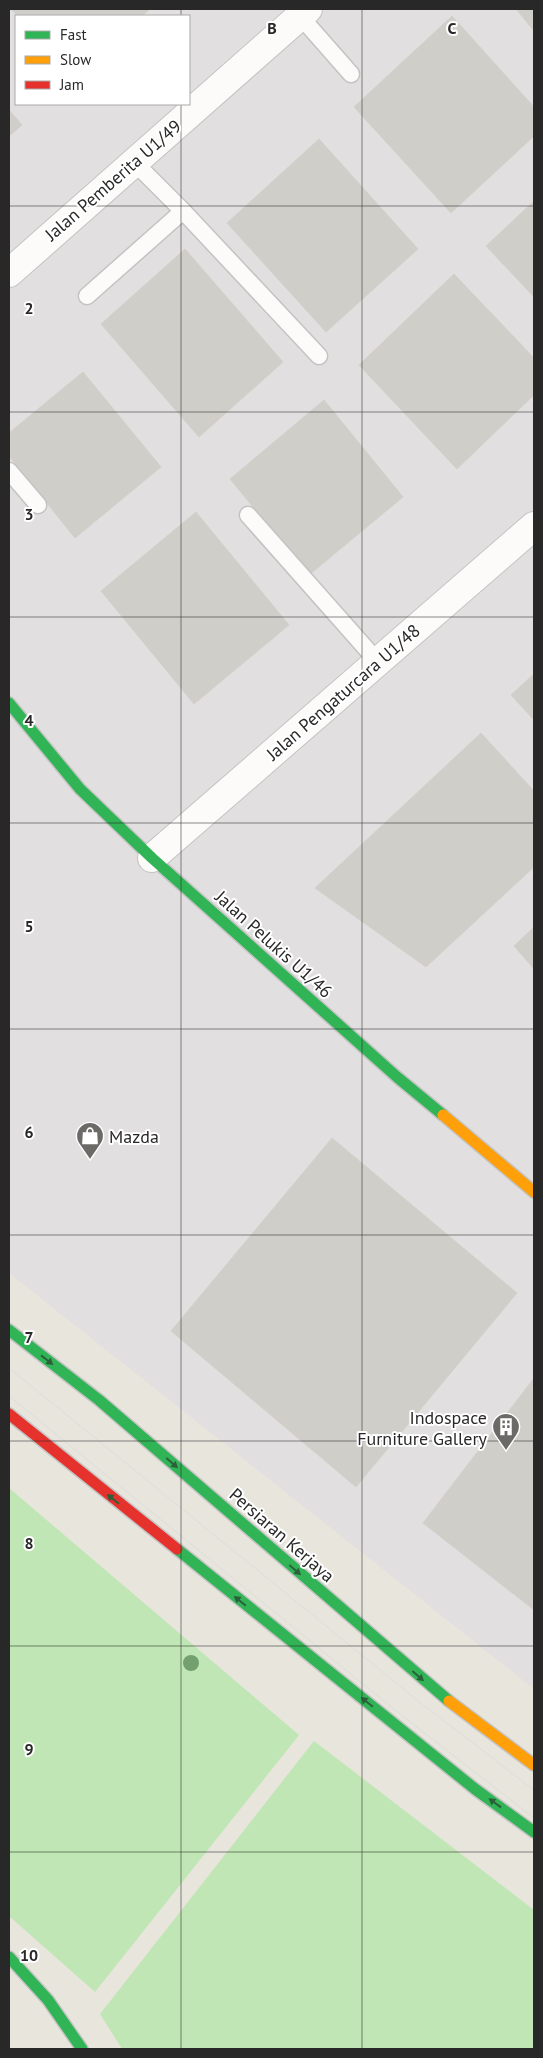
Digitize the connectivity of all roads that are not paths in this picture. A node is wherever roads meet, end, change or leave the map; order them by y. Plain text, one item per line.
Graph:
1 (304, 12) edge
2 (351, 74) dead end
3 (134, 162) junction
4 (183, 211) junction
5 (9, 273) edge
6 (87, 296) dead end
7 (319, 356) dead end
8 (9, 471) edge
9 (38, 505) dead end
10 (248, 515) dead end
11 (534, 526) edge
12 (378, 662) junction
13 (9, 703) edge
14 (152, 858) junction
15 (534, 1192) edge
16 (9, 1330) edge
17 (9, 1414) edge
18 (534, 1765) edge
19 (534, 1832) edge
20 (9, 1957) edge
21 (82, 2049) edge

1 - 2 lane
1 - 3 street, Jalan Pemberita U1/49
3 - 4 lane
3 - 5 street, Jalan Pemberita U1/49
4 - 6 lane
4 - 7 lane
8 - 9 lane
10 - 12 lane
11 - 12 street, Jalan Pengaturcara U1/48
12 - 14 street, Jalan Pengaturcara U1/48
13 - 14 main road, Jalan Pelukis U1/46
14 - 15 main road, Jalan Pelukis U1/46
16 -> 18 main road, Persiaran Kerjaya
19 -> 17 main road
20 - 21 main road

